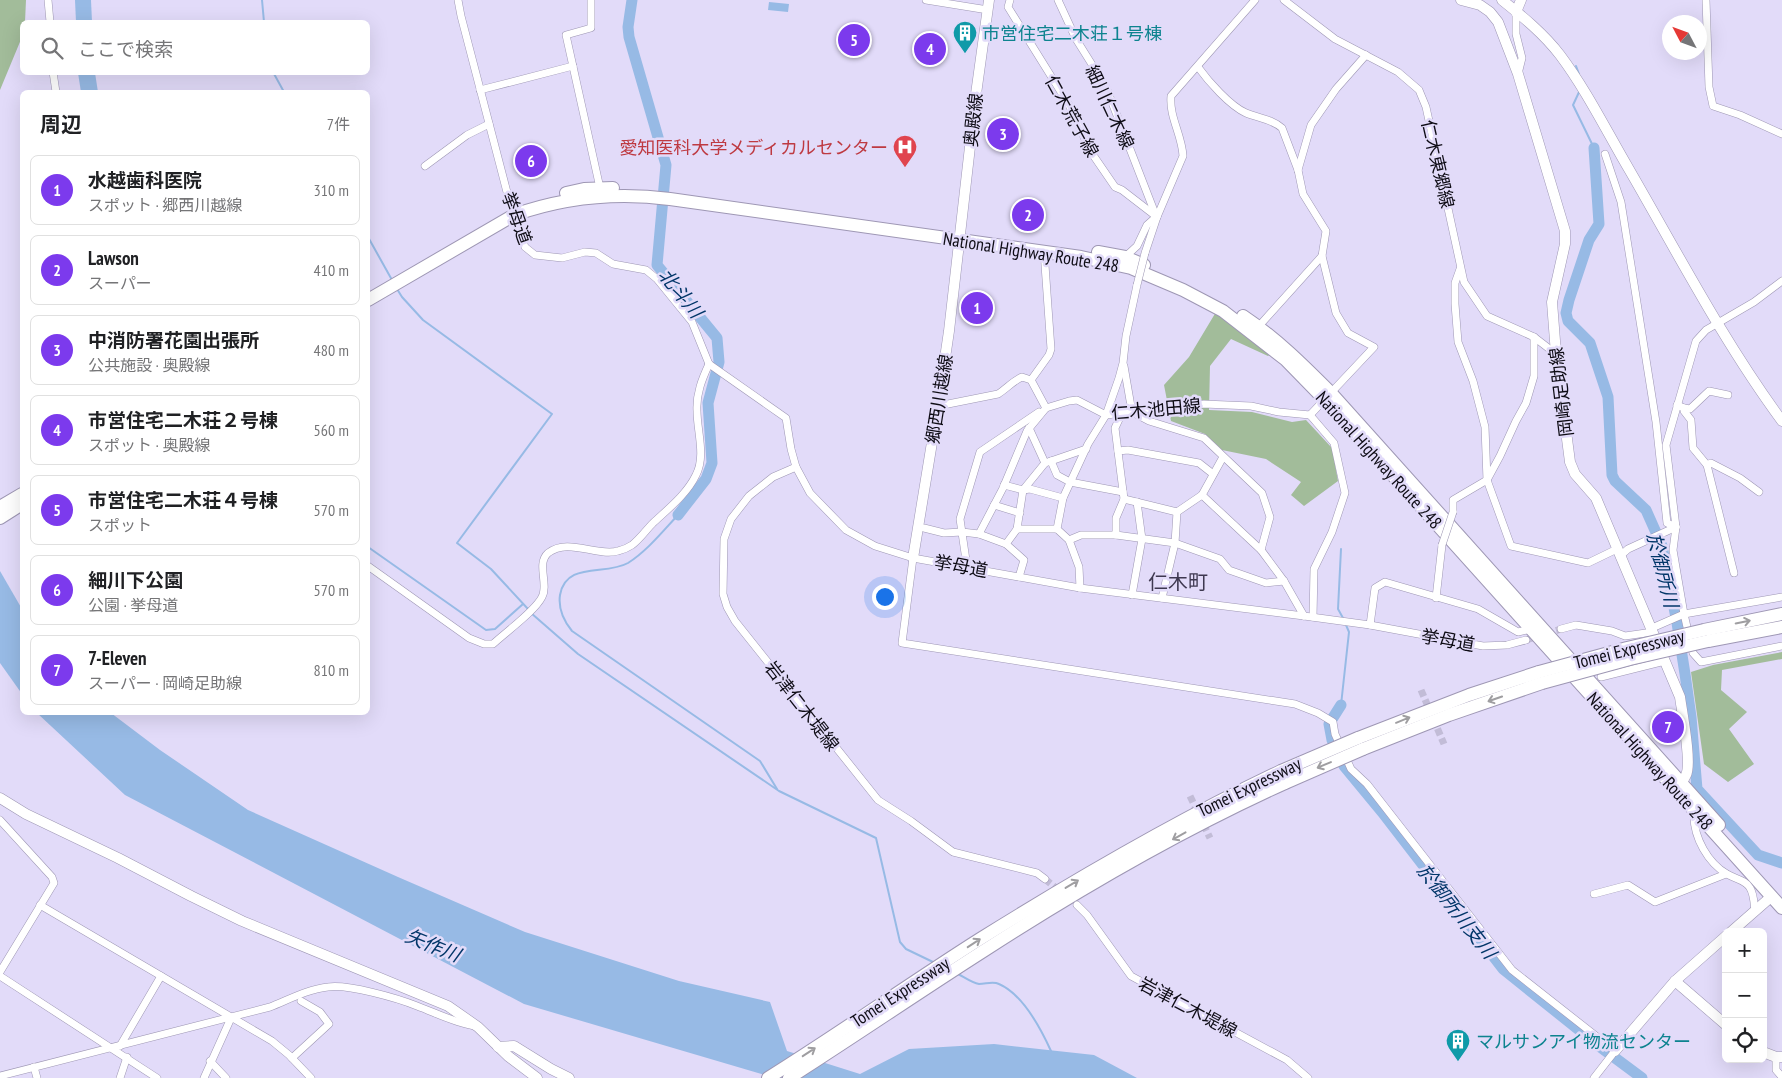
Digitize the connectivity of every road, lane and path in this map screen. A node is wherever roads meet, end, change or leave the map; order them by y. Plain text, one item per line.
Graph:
1 (48, 0) edge
2 (458, 0) edge
3 (591, 0) edge
4 (926, 0) edge
5 (1010, 0) edge
6 (1058, 0) edge
7 (1255, 0) edge
8 (1284, 0) edge
9 (1461, 0) edge
10 (1502, 0) edge
11 (1521, 0) edge
12 (1706, 0) edge
13 (989, 5) edge
14 (1516, 12) junction
15 (50, 20) edge
16 (1366, 55) junction
17 (573, 66) junction
18 (1198, 67) junction
19 (1518, 74) junction
20 (53, 75) edge
21 (56, 90) edge
22 (480, 90) junction
23 (489, 124) junction
24 (1782, 134) edge
25 (1605, 154) dead end
26 (425, 166) dead end
27 (1298, 170) junction
28 (600, 188) junction
29 (663, 194) junction
30 (513, 212) junction
31 (1157, 217) junction
32 (960, 235) junction
33 (1044, 251) junction
34 (1322, 256) junction
35 (1125, 257) junction
36 (1461, 266) junction
37 (1782, 281) edge
38 (370, 290) edge
39 (370, 299) edge
40 (1719, 323) junction
41 (1259, 326) junction
42 (1534, 337) junction
43 (1556, 354) junction
44 (1124, 363) junction
45 (709, 364) junction
46 (1031, 380) junction
47 (1728, 395) dead end
48 (1328, 396) junction
49 (938, 406) junction
50 (1681, 406) junction
51 (1046, 408) junction
52 (1132, 412) junction
53 (1122, 413) junction
54 (1106, 416) junction
55 (1310, 416) junction
56 (1673, 418) junction
57 (1656, 420) junction
58 (1782, 421) edge
59 (1029, 428) junction
60 (1086, 449) junction
61 (1118, 451) junction
62 (1223, 457) junction
63 (1048, 462) junction
64 (1707, 465) junction
65 (796, 466) junction
66 (1214, 474) junction
67 (1487, 480) junction
68 (1070, 482) junction
69 (1004, 485) junction
70 (1023, 490) junction
71 (1759, 492) dead end
72 (20, 495) edge
73 (1123, 495) junction
74 (1202, 495) junction
75 (1063, 498) junction
76 (1137, 502) junction
77 (20, 505) edge
78 (994, 505) junction
79 (0, 507) edge
80 (1177, 512) junction
81 (1020, 513) junction
82 (0, 518) edge
83 (1676, 527) junction
84 (924, 528) dead end
85 (1017, 529) junction
86 (1057, 529) junction
87 (962, 532) junction
88 (980, 534) junction
89 (1116, 535) junction
90 (1142, 539) junction
91 (1069, 540) junction
92 (1175, 543) junction
93 (1006, 544) junction
94 (1261, 550) junction
95 (1618, 553) junction
96 (913, 558) junction
97 (370, 567) edge
98 (967, 567) junction
99 (1734, 573) dead end
100 (1019, 577) junction
101 (1284, 581) junction
102 (1080, 588) junction
103 (1132, 595) junction
104 (1782, 597) edge
105 (1162, 598) junction
106 (1436, 598) junction
107 (1782, 614) edge
108 (1681, 615) junction
109 (1304, 616) junction
110 (1312, 617) junction
111 (1370, 625) junction
112 (1782, 627) edge
113 (1561, 629) tunnel mouth
114 (1653, 630) junction
115 (1529, 635) junction
116 (1706, 636) junction
117 (1782, 646) edge
118 (1665, 661) junction
119 (1601, 677) dead end
120 (1678, 785) junction
121 (0, 798) edge
122 (1694, 816) dead end
123 (0, 820) edge
124 (1726, 874) junction
125 (1046, 879) tunnel mouth
126 (1594, 894) dead end
127 (1777, 896) edge
128 (40, 905) junction
129 (1077, 905) dead end
130 (1782, 908) edge
131 (1755, 911) junction
132 (1034, 912) junction
133 (1736, 928) edge
134 (1722, 940) edge
135 (0, 974) edge
136 (161, 976) junction
137 (1675, 981) junction
138 (301, 1001) dead end
139 (231, 1018) junction
140 (1722, 1022) edge
141 (478, 1027) junction
142 (120, 1046) junction
143 (498, 1047) junction
144 (111, 1048) junction
145 (1615, 1051) junction
146 (1767, 1053) edge
147 (127, 1057) junction
148 (1779, 1057) edge
149 (292, 1058) junction
150 (210, 1061) junction
151 (34, 1067) junction
152 (0, 1076) edge
153 (1782, 1077) edge
154 (37, 1078) edge
155 (120, 1078) edge
156 (157, 1078) edge
157 (204, 1078) edge
158 (226, 1078) edge
159 (310, 1078) edge
160 (537, 1078) edge
161 (569, 1078) edge
162 (768, 1078) edge
163 (789, 1078) edge
164 (1308, 1078) edge
165 (1594, 1078) edge

1 - 15 street
2 - 22 street, 挙母道
3 - 17 street
4 - 13 street
5 - 31 street, 仁木荒子線
6 - 31 street, 細川仁木線
7 - 18 street
8 - 16 street, 仁木東郷線
9 - 19 street, 岡崎足助線
10 - 14 street
11 - 14 street
12 - 24 street
13 - 32 street, 奥殿線
14 - 19 street
14 - 40 street
16 - 27 street
16 - 36 street, 仁木東郷線
17 - 22 street
17 - 28 street
18 - 27 street
18 - 31 street
19 - 43 street, 岡崎足助線
20 - 21 street
22 - 23 street, 挙母道
23 - 26 street
23 - 30 street, 挙母道
25 - 57 street
27 - 34 street
28 - 29 highway, National Highway Route 248
28 - 30 highway, National Highway Route 248
29 - 30 highway, National Highway Route 248
29 - 32 highway, National Highway Route 248
30 - 38 highway, National Highway Route 248
30 - 39 highway, National Highway Route 248
30 - 45 street, 挙母道
31 - 35 street
31 - 44 street, bridge
32 - 33 highway, National Highway Route 248
32 - 35 highway, National Highway Route 248
32 - 49 street, 郷西川越線
33 - 46 street
33 - 48 highway, National Highway Route 248
34 - 41 street
34 - 48 street
35 - 41 highway, National Highway Route 248
36 - 42 street, 仁木東郷線
36 - 67 street
37 - 40 street
40 - 50 street
40 - 58 street
41 - 48 highway, National Highway Route 248
42 - 43 street, 仁木東郷線
42 - 67 street
43 - 95 street, 岡崎足助線
44 - 52 street
44 - 54 street
45 - 65 street, 挙母道
45 - 97 street
46 - 49 street
46 - 51 street
47 - 50 street
48 - 55 street
48 - 115 highway, National Highway Route 248
48 - 120 highway, National Highway Route 248
49 - 96 street, 郷西川越線
50 - 56 street
50 - 64 street
51 - 54 street, 仁木池田線
51 - 59 street
51 - 87 street, 仁木池田線
52 - 53 street, 仁木池田線
52 - 55 street, 仁木池田線
52 - 62 street
53 - 54 street, 仁木池田線
53 - 61 street
54 - 60 street
55 - 110 street
56 - 57 street
56 - 83 street
57 - 83 street
59 - 63 street
59 - 69 street
60 - 63 street
60 - 68 street
61 - 66 street
61 - 73 street
62 - 66 street
62 - 94 street
63 - 68 street
63 - 70 street
64 - 71 street
64 - 99 street
65 - 96 street, 挙母道
65 - 125 street, 岩津仁木堤線
66 - 74 street
67 - 95 street
67 - 106 street, bridge
68 - 73 street
68 - 75 street
69 - 70 street
69 - 78 street
70 - 75 street
70 - 81 street
72 - 79 highway
73 - 76 street
73 - 89 street
74 - 80 street
74 - 94 street
75 - 86 street
76 - 80 street
76 - 90 street
77 - 82 highway
78 - 81 street
78 - 88 street
80 - 92 street
81 - 85 street
83 - 95 street
83 - 108 street
84 - 87 street
85 - 86 street
85 - 93 street
86 - 91 street
87 - 88 street
87 - 98 street, 仁木池田線
88 - 93 street
89 - 90 street
89 - 91 street
90 - 92 street
90 - 103 street
91 - 102 street
92 - 101 street
92 - 105 street
93 - 100 street
94 - 101 street
95 - 114 street, 岡崎足助線
96 - 98 street, 挙母道
96 - 145 street
98 - 100 street, 挙母道
100 - 102 street, 挙母道
101 - 109 street
102 - 103 street, 挙母道
103 - 105 street, 挙母道
104 - 108 street
105 - 109 street, 挙母道
106 - 111 street
106 - 115 street
116 -> 107 highway, Tomei Expressway
108 - 114 street
108 - 117 street
109 - 110 street, 挙母道
110 - 111 street, 挙母道
111 - 115 street, 挙母道
112 - 116 highway, Tomei Expressway
113 - 114 street
114 - 118 street, 岡崎足助線
115 - 120 highway, National Highway Route 248
116 - 132 highway, Tomei Expressway, bridge
118 - 119 street
118 - 120 street, 岡崎足助線
120 - 127 highway, National Highway Route 248
121 - 141 street
122 - 124 street
123 - 128 street
124 - 126 street
124 - 131 street
127 - 130 highway, National Highway Route 248
127 - 131 street
128 - 135 street
128 - 136 street
129 - 164 street, 岩津仁木堤線
131 - 133 street
162 -> 132 highway, Tomei Expressway
132 - 163 highway, Tomei Expressway
134 - 137 street
135 - 144 street
136 - 139 street
136 - 142 street
137 - 140 street
137 - 145 street
138 - 149 street
139 - 141 street
139 - 142 street
139 - 149 street
139 - 150 street
141 - 143 street
142 - 144 street
143 - 160 street
143 - 161 street
144 - 147 street
144 - 151 street
145 - 165 street
146 - 148 street
147 - 155 street
147 - 156 street
148 - 153 street
149 - 159 street
150 - 157 street
150 - 158 street
151 - 152 street
151 - 154 street

